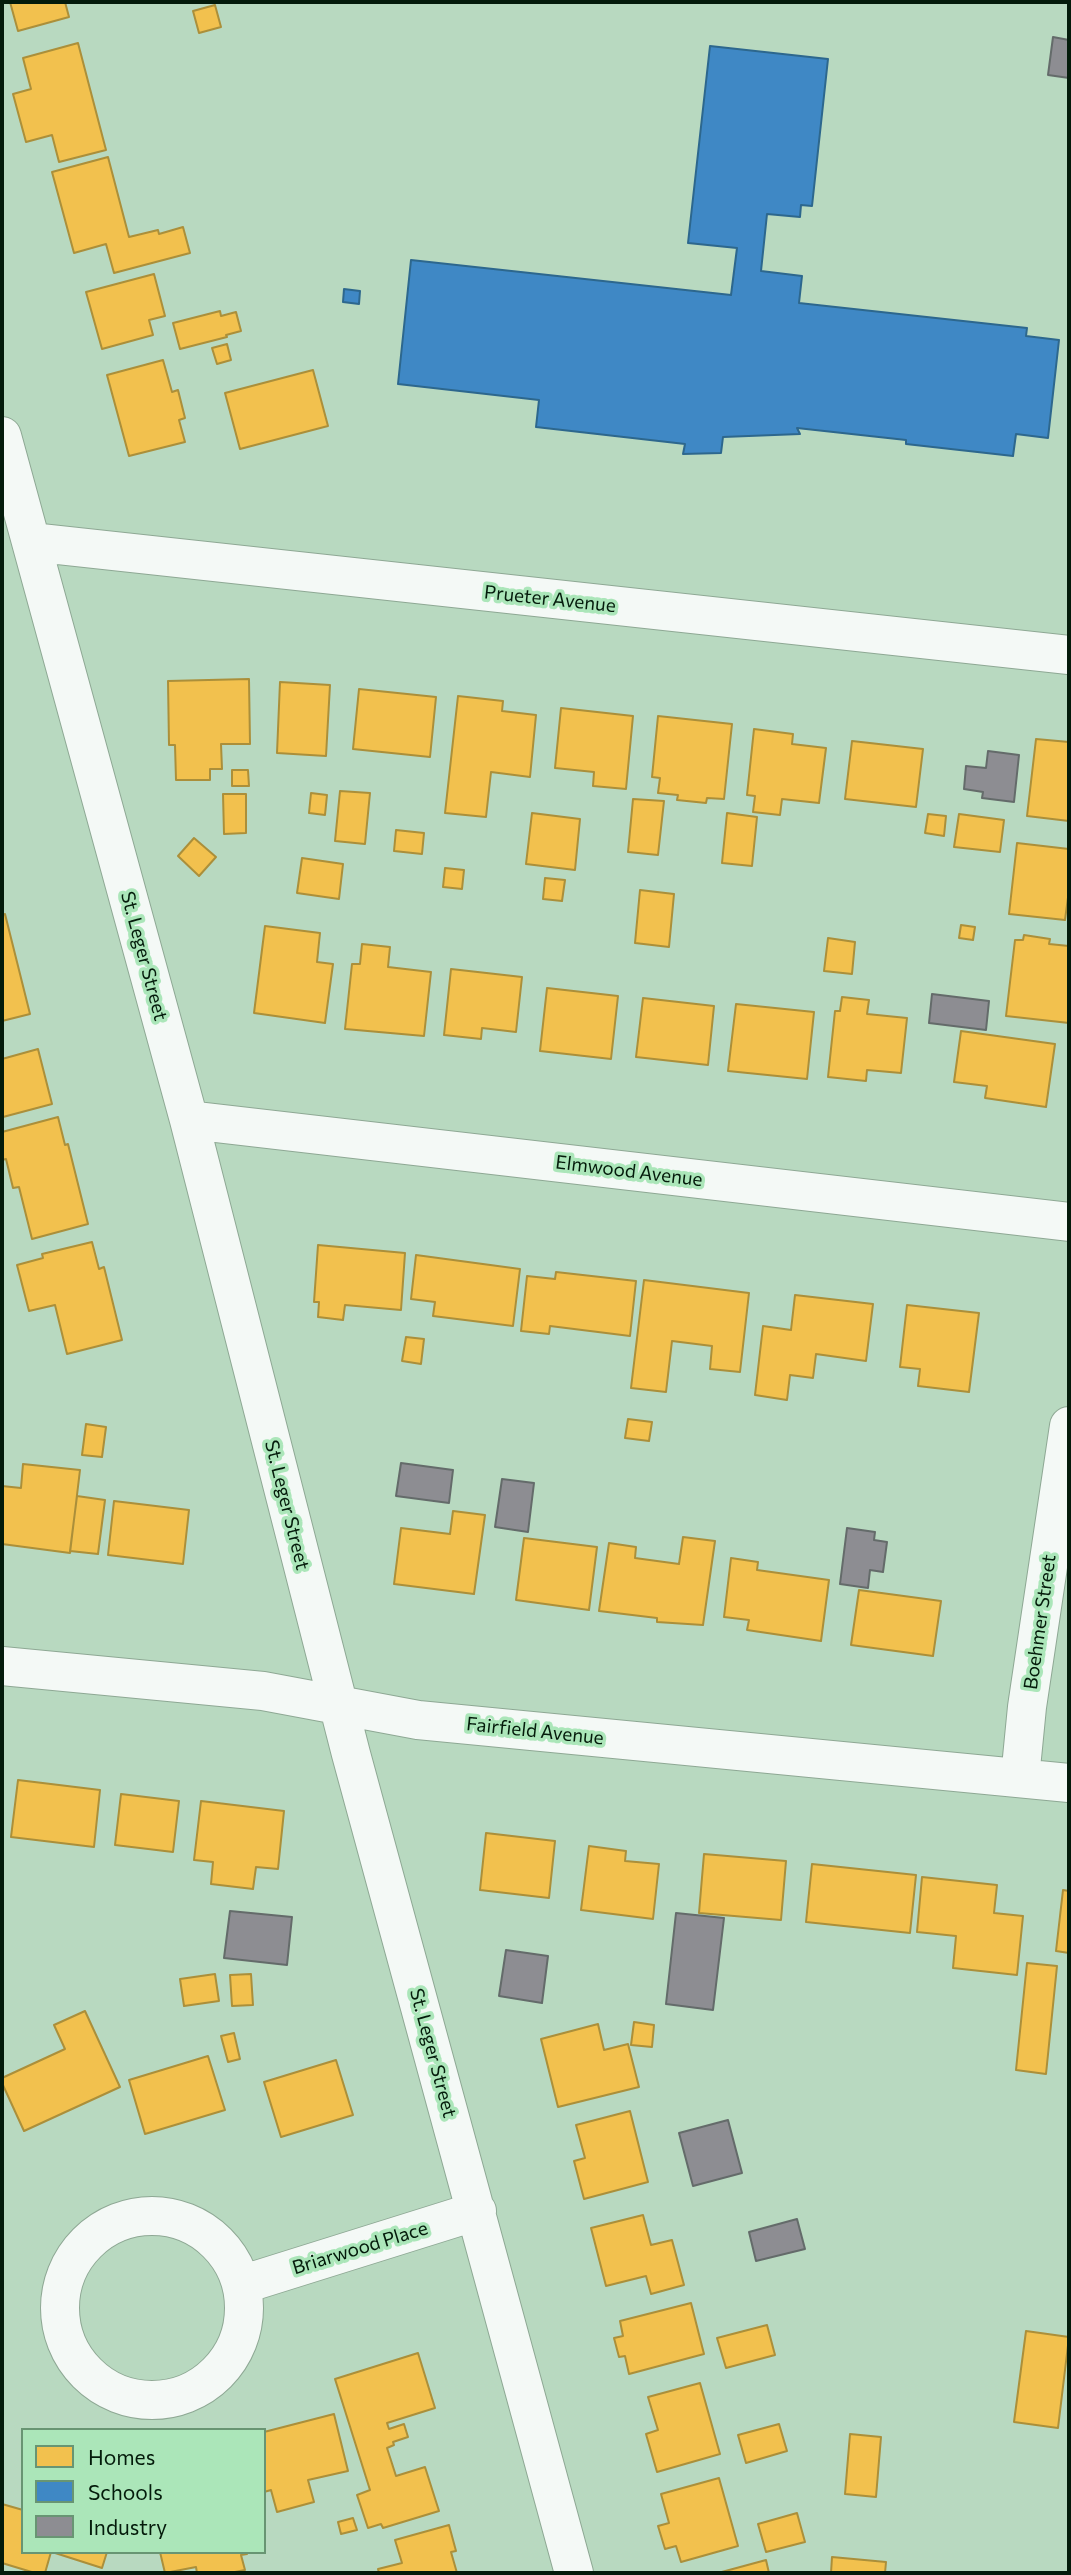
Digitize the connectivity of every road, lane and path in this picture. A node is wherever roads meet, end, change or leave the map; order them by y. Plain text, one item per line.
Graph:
1 (2, 436) edge
2 (31, 542) junction
3 (1069, 655) edge
4 (189, 1120) junction
5 (1069, 1222) edge
6 (1069, 1426) edge
7 (2, 1666) edge
8 (338, 1706) junction
9 (1020, 1778) junction
10 (1069, 1783) edge
11 (477, 2211) junction
12 (244, 2284) junction
13 (574, 2573) edge

1 - 2 street, St. Leger Street
2 - 3 street, Prueter Avenue
2 - 4 street, St. Leger Street
4 - 5 street, Elmwood Avenue
4 - 8 street, St. Leger Street
6 - 9 street, Boehmer Street
7 - 8 street, Fairfield Avenue
8 - 9 street, Fairfield Avenue
8 - 11 street, St. Leger Street
9 - 10 street, Fairfield Avenue
11 - 12 street, Briarwood Place
11 - 13 street, St. Leger Street
12 - 12 street

